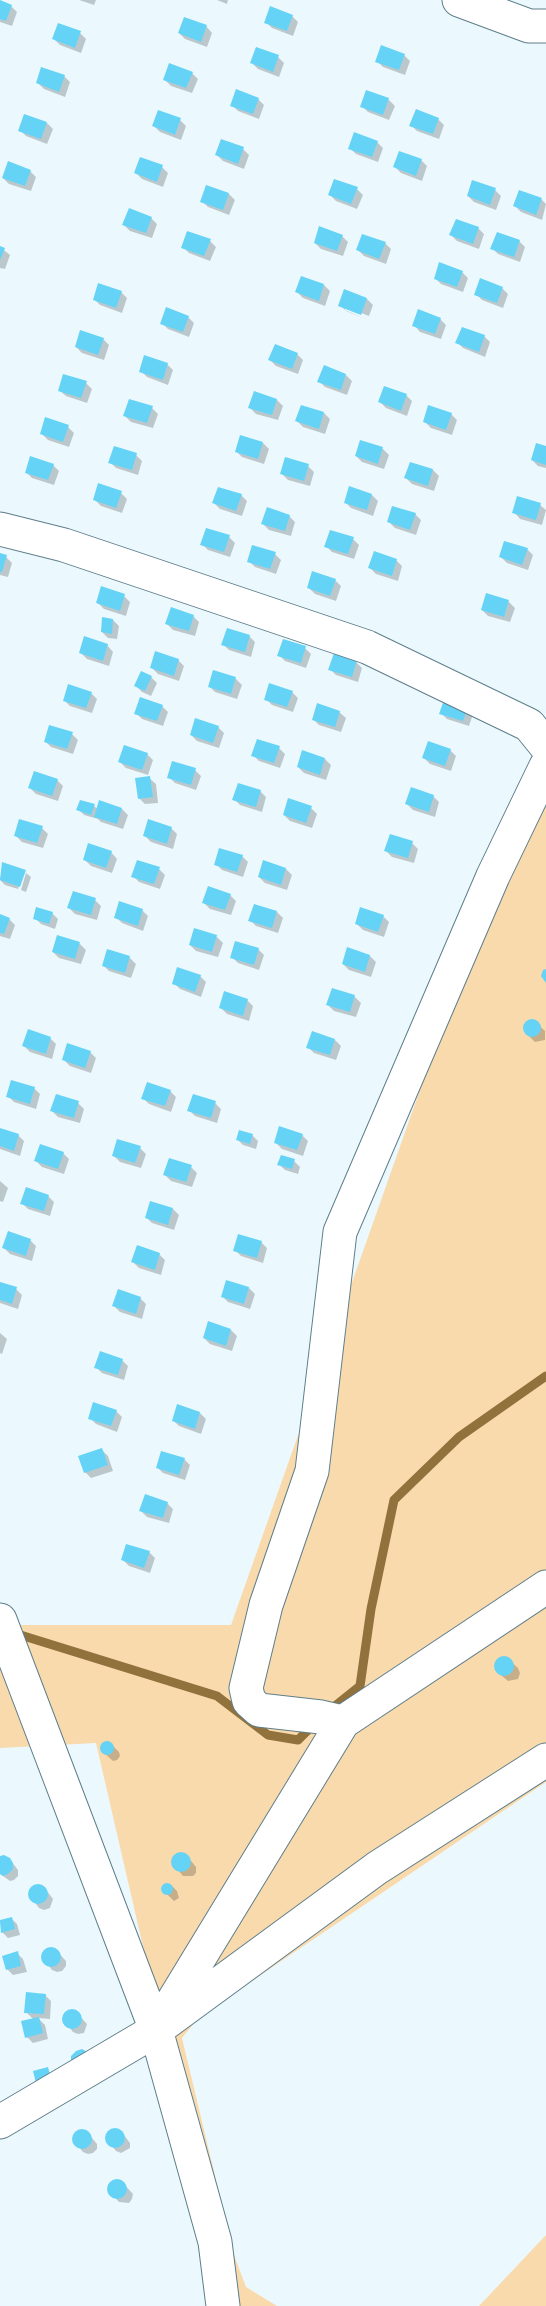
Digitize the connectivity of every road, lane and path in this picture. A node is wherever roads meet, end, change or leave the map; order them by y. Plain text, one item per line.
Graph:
1 (459, 0) edge
2 (546, 26) edge
3 (0, 529) edge
4 (546, 746) edge
5 (546, 766) edge
6 (546, 1587) edge
7 (0, 1620) edge
8 (343, 1722) junction
9 (546, 1760) edge
10 (156, 2030) junction
11 (0, 2121) edge
12 (223, 2306) edge

1 - 2 street
3 - 4 street
5 - 8 street
6 - 8 street
7 - 10 street
8 - 10 street
9 - 10 street
10 - 11 street
10 - 12 street

